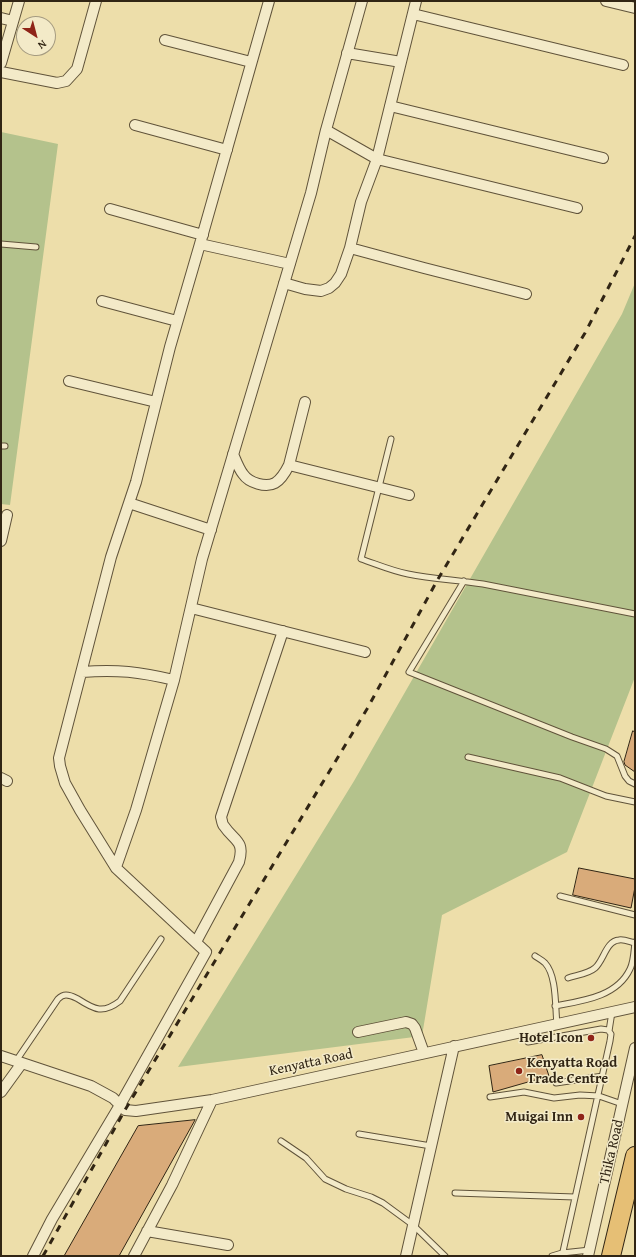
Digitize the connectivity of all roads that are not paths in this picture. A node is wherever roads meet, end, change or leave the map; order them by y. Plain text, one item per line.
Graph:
1 (19, 1) edge
2 (96, 1) edge
3 (269, 1) edge
4 (362, 1) edge
5 (416, 1) edge
6 (606, 1) edge
7 (635, 8) edge
8 (413, 14) junction
9 (1, 18) edge
10 (13, 21) junction
11 (165, 40) dead end
12 (347, 53) junction
13 (251, 62) junction
14 (401, 62) junction
15 (1, 63) edge
16 (623, 65) dead end
17 (1, 72) edge
18 (390, 106) junction
19 (135, 126) dead end
20 (326, 130) junction
21 (227, 150) junction
22 (603, 158) dead end
23 (377, 159) junction
24 (577, 208) dead end
25 (110, 209) dead end
26 (202, 239) junction
27 (1, 244) edge
28 (36, 247) dead end
29 (350, 248) junction
30 (290, 264) junction
31 (284, 284) junction
32 (526, 294) dead end
33 (102, 301) dead end
34 (177, 321) junction
35 (69, 381) dead end
36 (156, 402) junction
37 (305, 402) dead end
38 (391, 439) dead end
39 (233, 454) junction
40 (289, 465) junction
41 (380, 487) junction
42 (409, 494) dead end
43 (129, 503) junction
44 (7, 515) dead end
45 (211, 530) junction
46 (1, 540) edge
47 (464, 581) junction
48 (191, 608) junction
49 (635, 614) edge
50 (283, 631) junction
51 (365, 652) dead end
52 (82, 672) junction
53 (174, 680) junction
54 (468, 757) dead end
55 (635, 784) edge
56 (635, 802) edge
57 (116, 867) junction
58 (560, 896) dead end
59 (635, 915) edge
60 (161, 939) dead end
61 (196, 942) junction
62 (635, 943) edge
63 (535, 956) dead end
64 (568, 978) dead end
65 (555, 1006) junction
66 (635, 1007) edge
67 (612, 1012) junction
68 (557, 1024) junction
69 (609, 1031) junction
70 (358, 1032) dead end
71 (528, 1042) dead end
72 (454, 1046) junction
73 (635, 1048) edge
74 (424, 1053) junction
75 (1, 1056) edge
76 (19, 1062) junction
77 (603, 1076) junction
78 (556, 1083) dead end
79 (1, 1092) edge
80 (599, 1096) junction
81 (490, 1097) dead end
82 (212, 1100) junction
83 (622, 1104) junction
84 (120, 1105) junction
85 (359, 1134) dead end
86 (281, 1141) dead end
87 (431, 1146) junction
88 (635, 1156) edge
89 (455, 1193) dead end
90 (575, 1197) junction
91 (413, 1225) junction
92 (147, 1230) junction
93 (228, 1245) dead end
94 (589, 1253) edge
95 (562, 1254) edge
96 (33, 1256) edge
97 (134, 1256) edge
98 (406, 1256) edge
99 (445, 1256) edge
100 (552, 1256) edge
101 (611, 1256) edge

1 - 10 street
2 - 17 street
3 - 13 street
4 - 12 street
5 - 8 street
6 - 7 street
8 - 14 street
8 - 16 street
9 - 10 street
10 - 15 street
11 - 13 street
12 - 14 street
12 - 20 street
13 - 21 street
14 - 18 street
18 - 22 street
18 - 23 street
19 - 21 street
20 - 23 street
20 - 30 street
21 - 26 street
23 - 24 street
23 - 29 street
25 - 26 street
26 - 30 street
26 - 34 street
27 - 28 lane
29 - 31 street
29 - 32 street
30 - 31 street
31 - 39 street
33 - 34 street
34 - 36 street
35 - 36 street
36 - 43 street
37 - 40 street
38 - 41 lane
39 - 40 street
39 - 45 street
40 - 41 street
41 - 42 street
41 - 47 lane
43 - 45 street
43 - 52 street
44 - 46 street
45 - 48 street
47 - 49 lane
47 - 55 lane
48 - 50 street
48 - 53 street
50 - 51 street
50 - 61 street
52 - 53 street
52 - 57 street
53 - 57 street
54 - 56 lane
57 - 61 street
58 - 59 lane
60 - 76 lane
61 - 84 street
62 - 64 lane
62 - 65 lane
63 - 65 lane
65 - 68 lane
66 - 67 street, Kenyatta Road
67 - 68 street, Kenyatta Road
67 - 69 lane
68 - 72 street, Kenyatta Road
69 - 71 lane
69 - 77 lane
70 - 74 street
72 - 74 street, Kenyatta Road
72 - 87 street
73 - 83 street, Thika Road
74 - 82 street, Kenyatta Road
75 - 76 street, Kenyatta Road
76 - 79 street
76 - 84 street, Kenyatta Road
77 - 78 lane
77 - 80 lane
80 - 81 lane
80 - 83 lane
80 - 90 lane
82 - 84 street, Kenyatta Road
82 - 92 street
83 - 94 street, Thika Road
84 - 96 street
85 - 87 lane
86 - 91 lane
87 - 91 street
88 - 101 highway, Thika Road
89 - 90 lane
90 - 95 lane
91 - 98 street
91 - 99 lane
92 - 93 street
92 - 97 street
94 - 95 lane
95 - 100 lane

